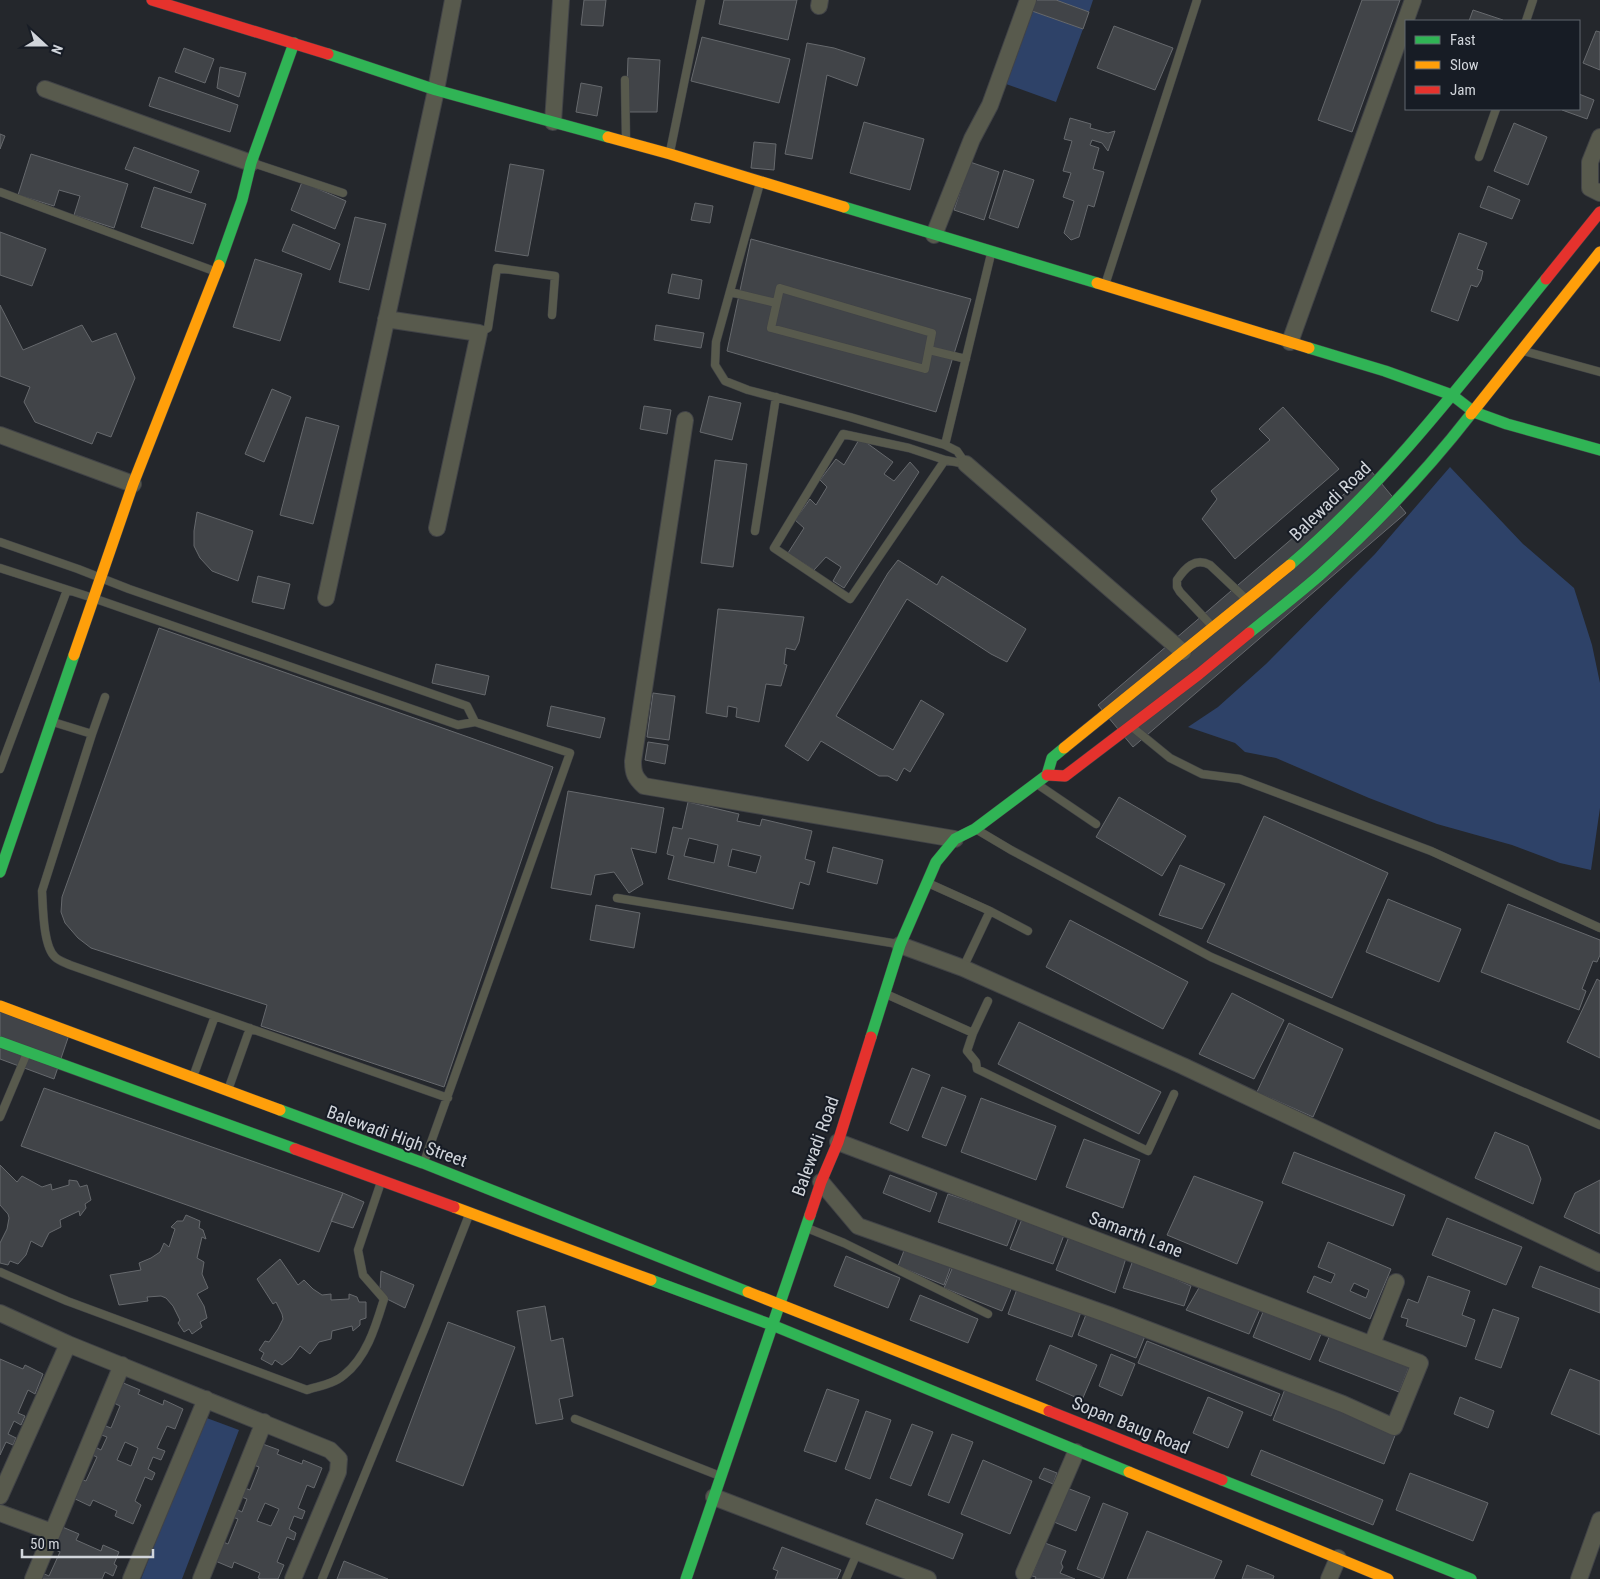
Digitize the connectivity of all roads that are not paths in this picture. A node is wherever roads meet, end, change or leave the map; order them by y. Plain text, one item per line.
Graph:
1 (152, 0) edge
2 (454, 0) edge
3 (561, 0) edge
4 (701, 0) edge
5 (1028, 0) edge
6 (1198, 0) edge
7 (1413, 0) edge
8 (1534, 0) edge
9 (184, 4) edge
10 (1406, 20) edge
11 (1526, 20) edge
12 (1405, 22) edge
13 (294, 43) junction
14 (626, 80) dead end
15 (45, 89) dead end
16 (436, 90) junction
17 (1496, 110) edge
18 (553, 122) junction
19 (1600, 137) edge
20 (626, 142) junction
21 (670, 154) junction
22 (1479, 158) dead end
23 (251, 162) junction
24 (761, 181) junction
25 (0, 192) edge
26 (344, 193) dead end
27 (1600, 194) edge
28 (1600, 212) edge
29 (934, 235) junction
30 (992, 252) junction
31 (1600, 252) edge
32 (217, 272) junction
33 (1104, 287) junction
34 (730, 292) junction
35 (776, 303) junction
36 (552, 315) dead end
37 (386, 319) junction
38 (479, 333) junction
39 (1290, 342) junction
40 (929, 350) junction
41 (1522, 350) junction
42 (966, 359) junction
43 (1600, 372) edge
44 (1452, 395) junction
45 (776, 397) junction
46 (1474, 412) junction
47 (685, 420) dead end
48 (0, 435) edge
49 (945, 445) junction
50 (1600, 450) edge
51 (944, 460) junction
52 (966, 464) junction
53 (133, 484) junction
54 (437, 528) dead end
55 (755, 531) dead end
56 (0, 542) edge
57 (0, 568) edge
58 (100, 578) junction
59 (67, 590) junction
60 (93, 598) junction
61 (326, 598) dead end
62 (1247, 600) junction
63 (1213, 627) junction
64 (1183, 652) junction
65 (105, 697) dead end
66 (52, 721) junction
67 (475, 722) junction
68 (1131, 726) junction
69 (92, 734) junction
70 (0, 769) edge
71 (1047, 775) junction
72 (1035, 783) junction
73 (1096, 824) dead end
74 (975, 829) junction
75 (955, 839) junction
76 (0, 872) edge
77 (926, 882) junction
78 (616, 898) dead end
79 (990, 911) junction
80 (1600, 928) edge
81 (1028, 931) dead end
82 (900, 945) junction
83 (963, 968) junction
84 (884, 993) junction
85 (3, 1001) edge
86 (988, 1001) dead end
87 (215, 1016) junction
88 (250, 1028) junction
89 (973, 1033) junction
90 (0, 1042) edge
91 (27, 1051) junction
92 (193, 1079) junction
93 (228, 1092) junction
94 (1174, 1094) dead end
95 (448, 1098) junction
96 (0, 1116) edge
97 (1600, 1126) edge
98 (838, 1142) junction
99 (423, 1163) junction
100 (381, 1180) junction
101 (820, 1182) junction
102 (470, 1213) junction
103 (805, 1227) junction
104 (1600, 1263) edge
105 (0, 1272) edge
106 (1396, 1282) dead end
107 (779, 1304) junction
108 (0, 1313) edge
109 (988, 1314) dead end
110 (772, 1325) junction
111 (68, 1344) junction
112 (1372, 1344) junction
113 (122, 1365) junction
114 (206, 1400) junction
115 (575, 1419) dead end
116 (264, 1422) junction
117 (1076, 1452) junction
118 (721, 1476) junction
119 (0, 1496) edge
120 (714, 1497) junction
121 (0, 1512) edge
122 (1600, 1520) edge
123 (52, 1532) junction
124 (858, 1551) junction
125 (1338, 1558) junction
126 (1024, 1573) dead end
127 (32, 1579) edge
128 (131, 1579) edge
129 (201, 1579) edge
130 (293, 1579) edge
131 (322, 1579) edge
132 (686, 1579) edge
133 (846, 1579) edge
134 (928, 1579) edge
135 (1329, 1579) edge
136 (1388, 1579) edge
137 (1471, 1579) edge
138 (1579, 1579) edge

1 - 9 street
2 - 16 street
3 - 18 street
4 - 21 lane
5 - 29 street
6 - 33 lane
7 - 10 street
8 - 11 lane
9 - 13 street
12 - 39 street
13 - 16 street
13 - 23 street
14 - 20 lane
15 - 23 street
16 - 18 street
16 - 37 street
17 - 22 lane
18 - 20 street
19 - 27 street
20 - 21 street
21 - 24 street
23 - 26 lane
23 - 32 street
24 - 29 street
24 - 34 lane
25 - 32 lane
28 - 44 street, Balewadi Road
29 - 30 street
30 - 33 street
30 - 42 lane
31 - 41 street, Balewadi Road
32 - 53 street
33 - 39 street
34 - 35 lane
34 - 45 lane
35 - 40 lane
35 - 40 lane
36 - 38 lane
37 - 38 street
37 - 61 street
38 - 54 street
39 - 44 street
40 - 42 lane
41 - 43 lane
41 - 46 street, Balewadi Road
42 - 49 lane
44 - 46 street
44 - 62 street, Balewadi Road
45 - 49 lane
45 - 55 lane
46 - 50 street
46 - 68 street, Balewadi Road
47 - 75 street
48 - 53 street
49 - 52 lane
51 - 51 lane
51 - 52 lane
52 - 64 street
53 - 58 street
56 - 58 lane
57 - 59 lane
58 - 60 street
58 - 67 lane
59 - 60 lane
59 - 70 lane
60 - 66 street
60 - 67 lane
62 - 63 street, Balewadi Road
62 - 63 lane
63 - 64 street, Balewadi Road
64 - 71 street, Balewadi Road
65 - 69 lane
66 - 69 lane
66 - 76 street
67 - 95 lane
68 - 71 street, Balewadi Road
68 - 80 lane
69 - 87 lane
71 - 72 street, Balewadi Road
72 - 73 lane
72 - 74 street, Balewadi Road
74 - 75 street, Balewadi Road
74 - 97 lane
75 - 77 street, Balewadi Road
77 - 79 lane
77 - 82 street, Balewadi Road
78 - 82 lane
79 - 81 lane
79 - 83 lane
82 - 83 street
82 - 84 street, Balewadi Road
83 - 104 street
84 - 89 lane
84 - 98 street, Balewadi Road
85 - 92 street, Balewadi High Street
86 - 89 lane
87 - 88 lane
87 - 92 lane
88 - 93 lane
88 - 95 lane
89 - 94 lane
90 - 91 street
91 - 96 lane
91 - 100 street
92 - 93 street, Balewadi High Street
93 - 99 street, Balewadi High Street
95 - 99 lane
98 - 101 street, Balewadi Road
98 - 112 street, Samarth Lane
99 - 107 street, Balewadi High Street
100 - 102 street
100 - 105 lane
101 - 103 street, Balewadi Road
101 - 112 street, Samarth Lane
102 - 110 street
102 - 131 lane
103 - 107 street, Balewadi Road
103 - 109 lane
106 - 112 street
107 - 110 street, Balewadi Road
107 - 137 street, Sopan Baug Road
108 - 111 street
110 - 117 street
110 - 118 street, Balewadi Road
111 - 113 street
111 - 119 street
113 - 114 street
113 - 123 street
114 - 116 street
114 - 128 street
115 - 118 lane
116 - 129 street
116 - 130 street
117 - 125 street
117 - 126 street
118 - 120 street, Balewadi Road
120 - 124 street
120 - 132 street, Balewadi Road
121 - 123 street
122 - 138 street
123 - 127 street
124 - 133 lane
124 - 134 street
125 - 135 street
125 - 136 street

